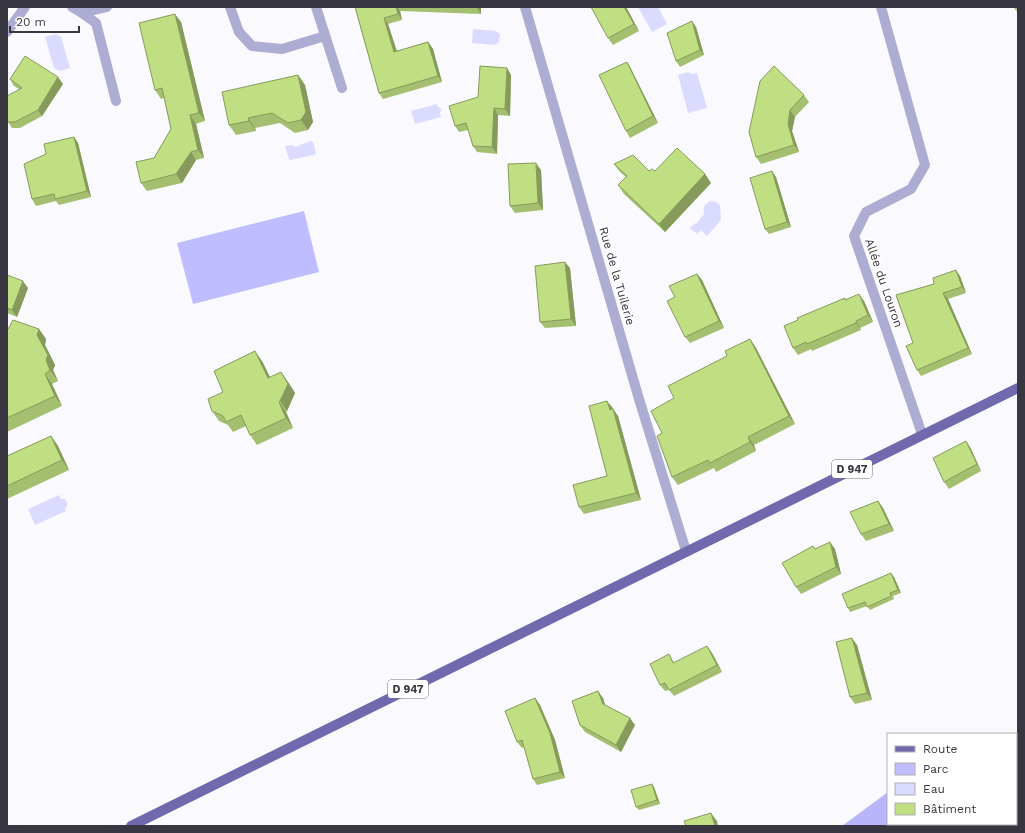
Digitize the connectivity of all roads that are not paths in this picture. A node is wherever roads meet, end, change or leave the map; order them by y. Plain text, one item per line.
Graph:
1 (25, 7) edge
2 (72, 7) edge
3 (107, 7) edge
4 (230, 7) edge
5 (316, 7) edge
6 (525, 7) edge
7 (881, 7) edge
8 (82, 13) junction
9 (7, 32) edge
10 (326, 36) junction
11 (342, 88) dead end
12 (116, 101) dead end
13 (1018, 388) edge
14 (922, 434) junction
15 (686, 551) junction
16 (131, 826) edge

1 - 9 street
2 - 8 street
3 - 8 street
4 - 10 street
5 - 10 street
6 - 15 street, Rue de la Tuilerie
7 - 14 street, Allée du Louron
8 - 12 street
10 - 11 street
13 - 14 main road, D 947
14 - 15 main road, D 947
15 - 16 main road, D 947

